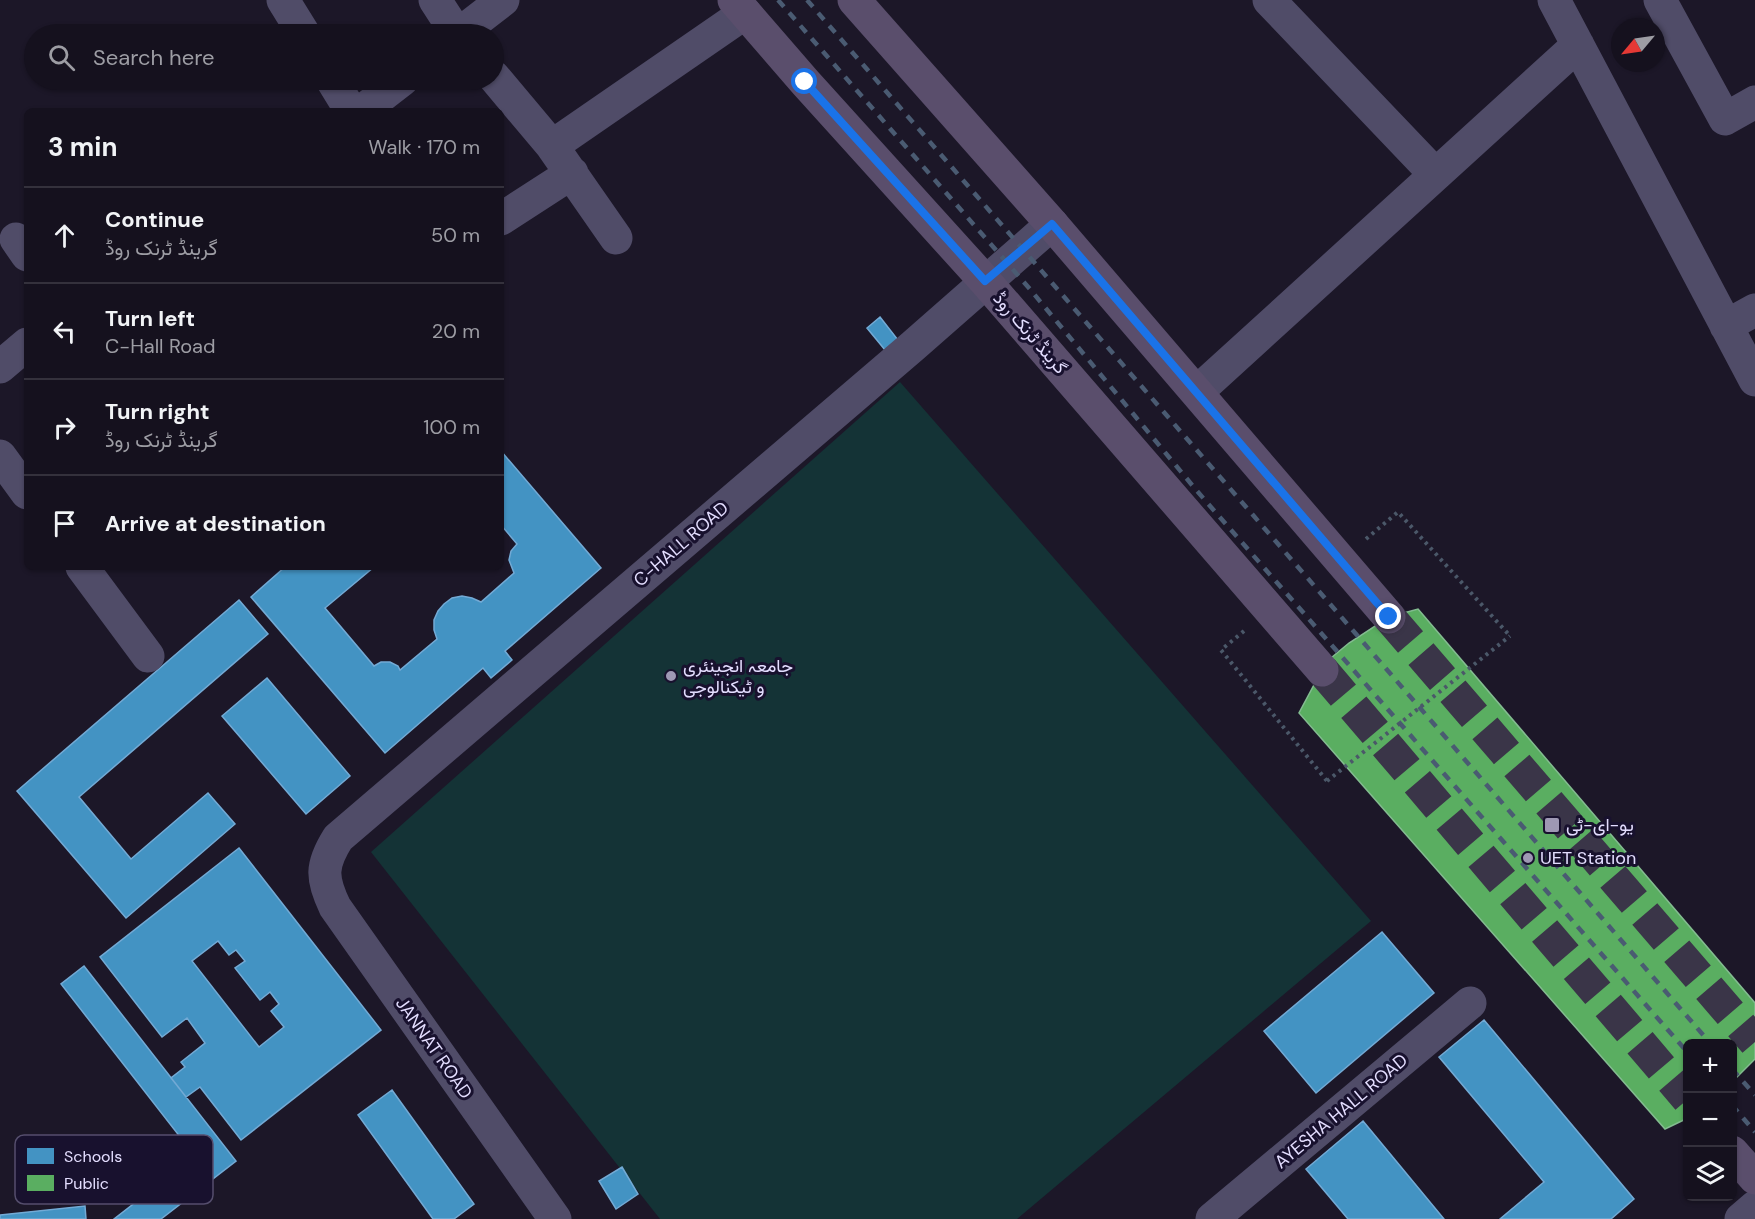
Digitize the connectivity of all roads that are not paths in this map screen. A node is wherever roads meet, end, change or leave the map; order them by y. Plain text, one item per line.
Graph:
1 (283, 0) edge
2 (435, 0) edge
3 (503, 0) edge
4 (1269, 0) edge
5 (1554, 0) edge
6 (1660, 0) edge
7 (858, 1) edge
8 (739, 7) edge
9 (298, 24) edge
10 (451, 24) edge
11 (471, 24) edge
12 (1578, 45) junction
13 (504, 89) edge
14 (338, 90) edge
15 (389, 90) edge
16 (1755, 102) edge
17 (349, 108) edge
18 (366, 108) edge
19 (552, 146) junction
20 (572, 173) junction
21 (1435, 174) junction
22 (504, 217) edge
23 (1052, 224) junction
24 (616, 238) dead end
25 (985, 281) junction
26 (1755, 310) edge
27 (1726, 326) junction
28 (24, 347) edge
29 (0, 367) edge
30 (1755, 380) edge
31 (1197, 392) junction
32 (0, 456) edge
33 (24, 489) edge
34 (84, 570) edge
35 (1389, 617) tunnel mouth
36 (148, 656) dead end
37 (1322, 670) tunnel mouth
38 (324, 873) joint
39 (1470, 1003) dead end
40 (1737, 1158) edge
41 (1755, 1178) edge
42 (1755, 1207) edge
43 (555, 1219) edge
44 (1212, 1219) edge
45 (1740, 1219) edge

1 - 9 street
2 - 10 street
3 - 11 street
4 - 21 street
5 - 12 street
6 - 16 street
7 - 23 main road
8 - 19 street
8 - 25 main road, گرینڈ ٹرنک روڈ
12 - 21 street
12 - 27 street
13 - 19 street
14 - 17 street
15 - 18 street
19 - 20 street
20 - 22 street
20 - 24 street
21 - 31 street
23 - 25 street, C-HALL ROAD
23 - 31 main road
25 - 37 main road, گرینڈ ٹرنک روڈ
25 - 38 street, C-HALL ROAD
26 - 27 street
27 - 30 street
28 - 29 street
31 - 35 main road
32 - 33 street
34 - 36 street
38 - 43 street, JANNAT ROAD
39 - 44 street, AYESHA HALL ROAD
40 - 41 main road
42 - 45 street

